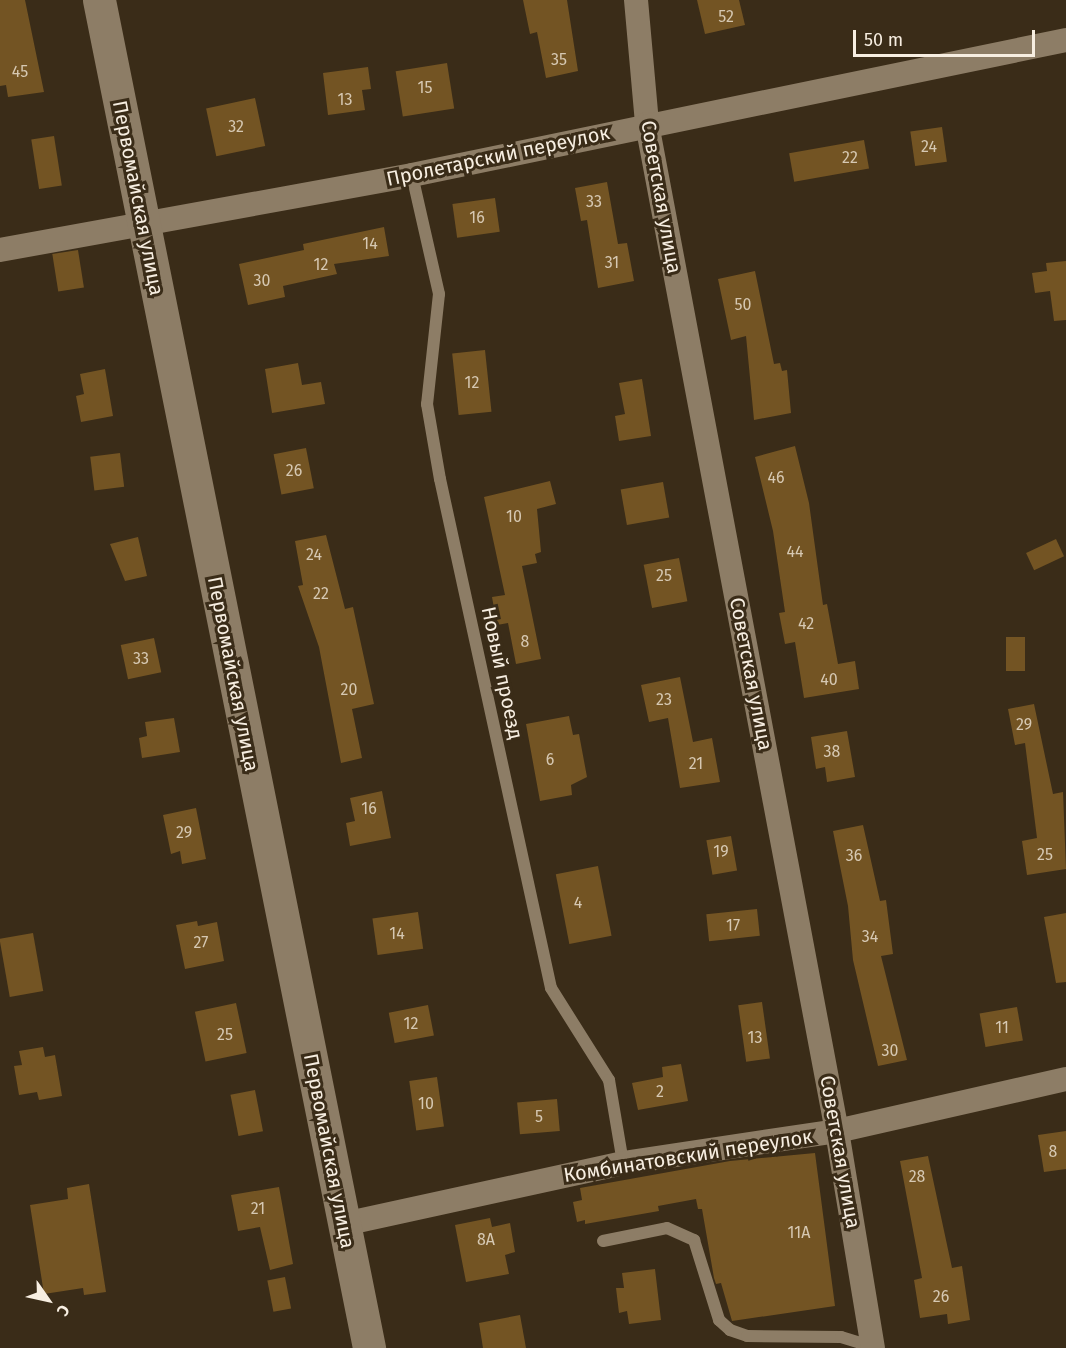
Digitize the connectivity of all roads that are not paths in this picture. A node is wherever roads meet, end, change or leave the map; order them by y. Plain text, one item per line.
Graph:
1 (99, 0) edge
2 (636, 0) edge
3 (1066, 40) edge
4 (647, 124) junction
5 (412, 175) junction
6 (142, 223) junction
7 (0, 250) edge
8 (1066, 1079) edge
9 (837, 1131) junction
10 (622, 1163) junction
11 (344, 1224) junction
12 (603, 1241) dead end
13 (369, 1348) edge
14 (873, 1348) edge

1 - 6 main road, Первомайская улица
2 - 4 street, Советская улица
3 - 4 street, Пролетарский переулок
4 - 5 street, Пролетарский переулок
4 - 9 street, Советская улица
5 - 6 street, Пролетарский переулок
5 - 10 lane, Новый проезд
6 - 7 street, Пролетарский переулок
6 - 11 main road, Первомайская улица
8 - 9 street, Комбинатовский переулок
9 - 10 street, Комбинатовский переулок
9 - 14 street, Советская улица
10 - 11 street, Комбинатовский переулок
11 - 13 main road, Первомайская улица
12 - 14 lane

